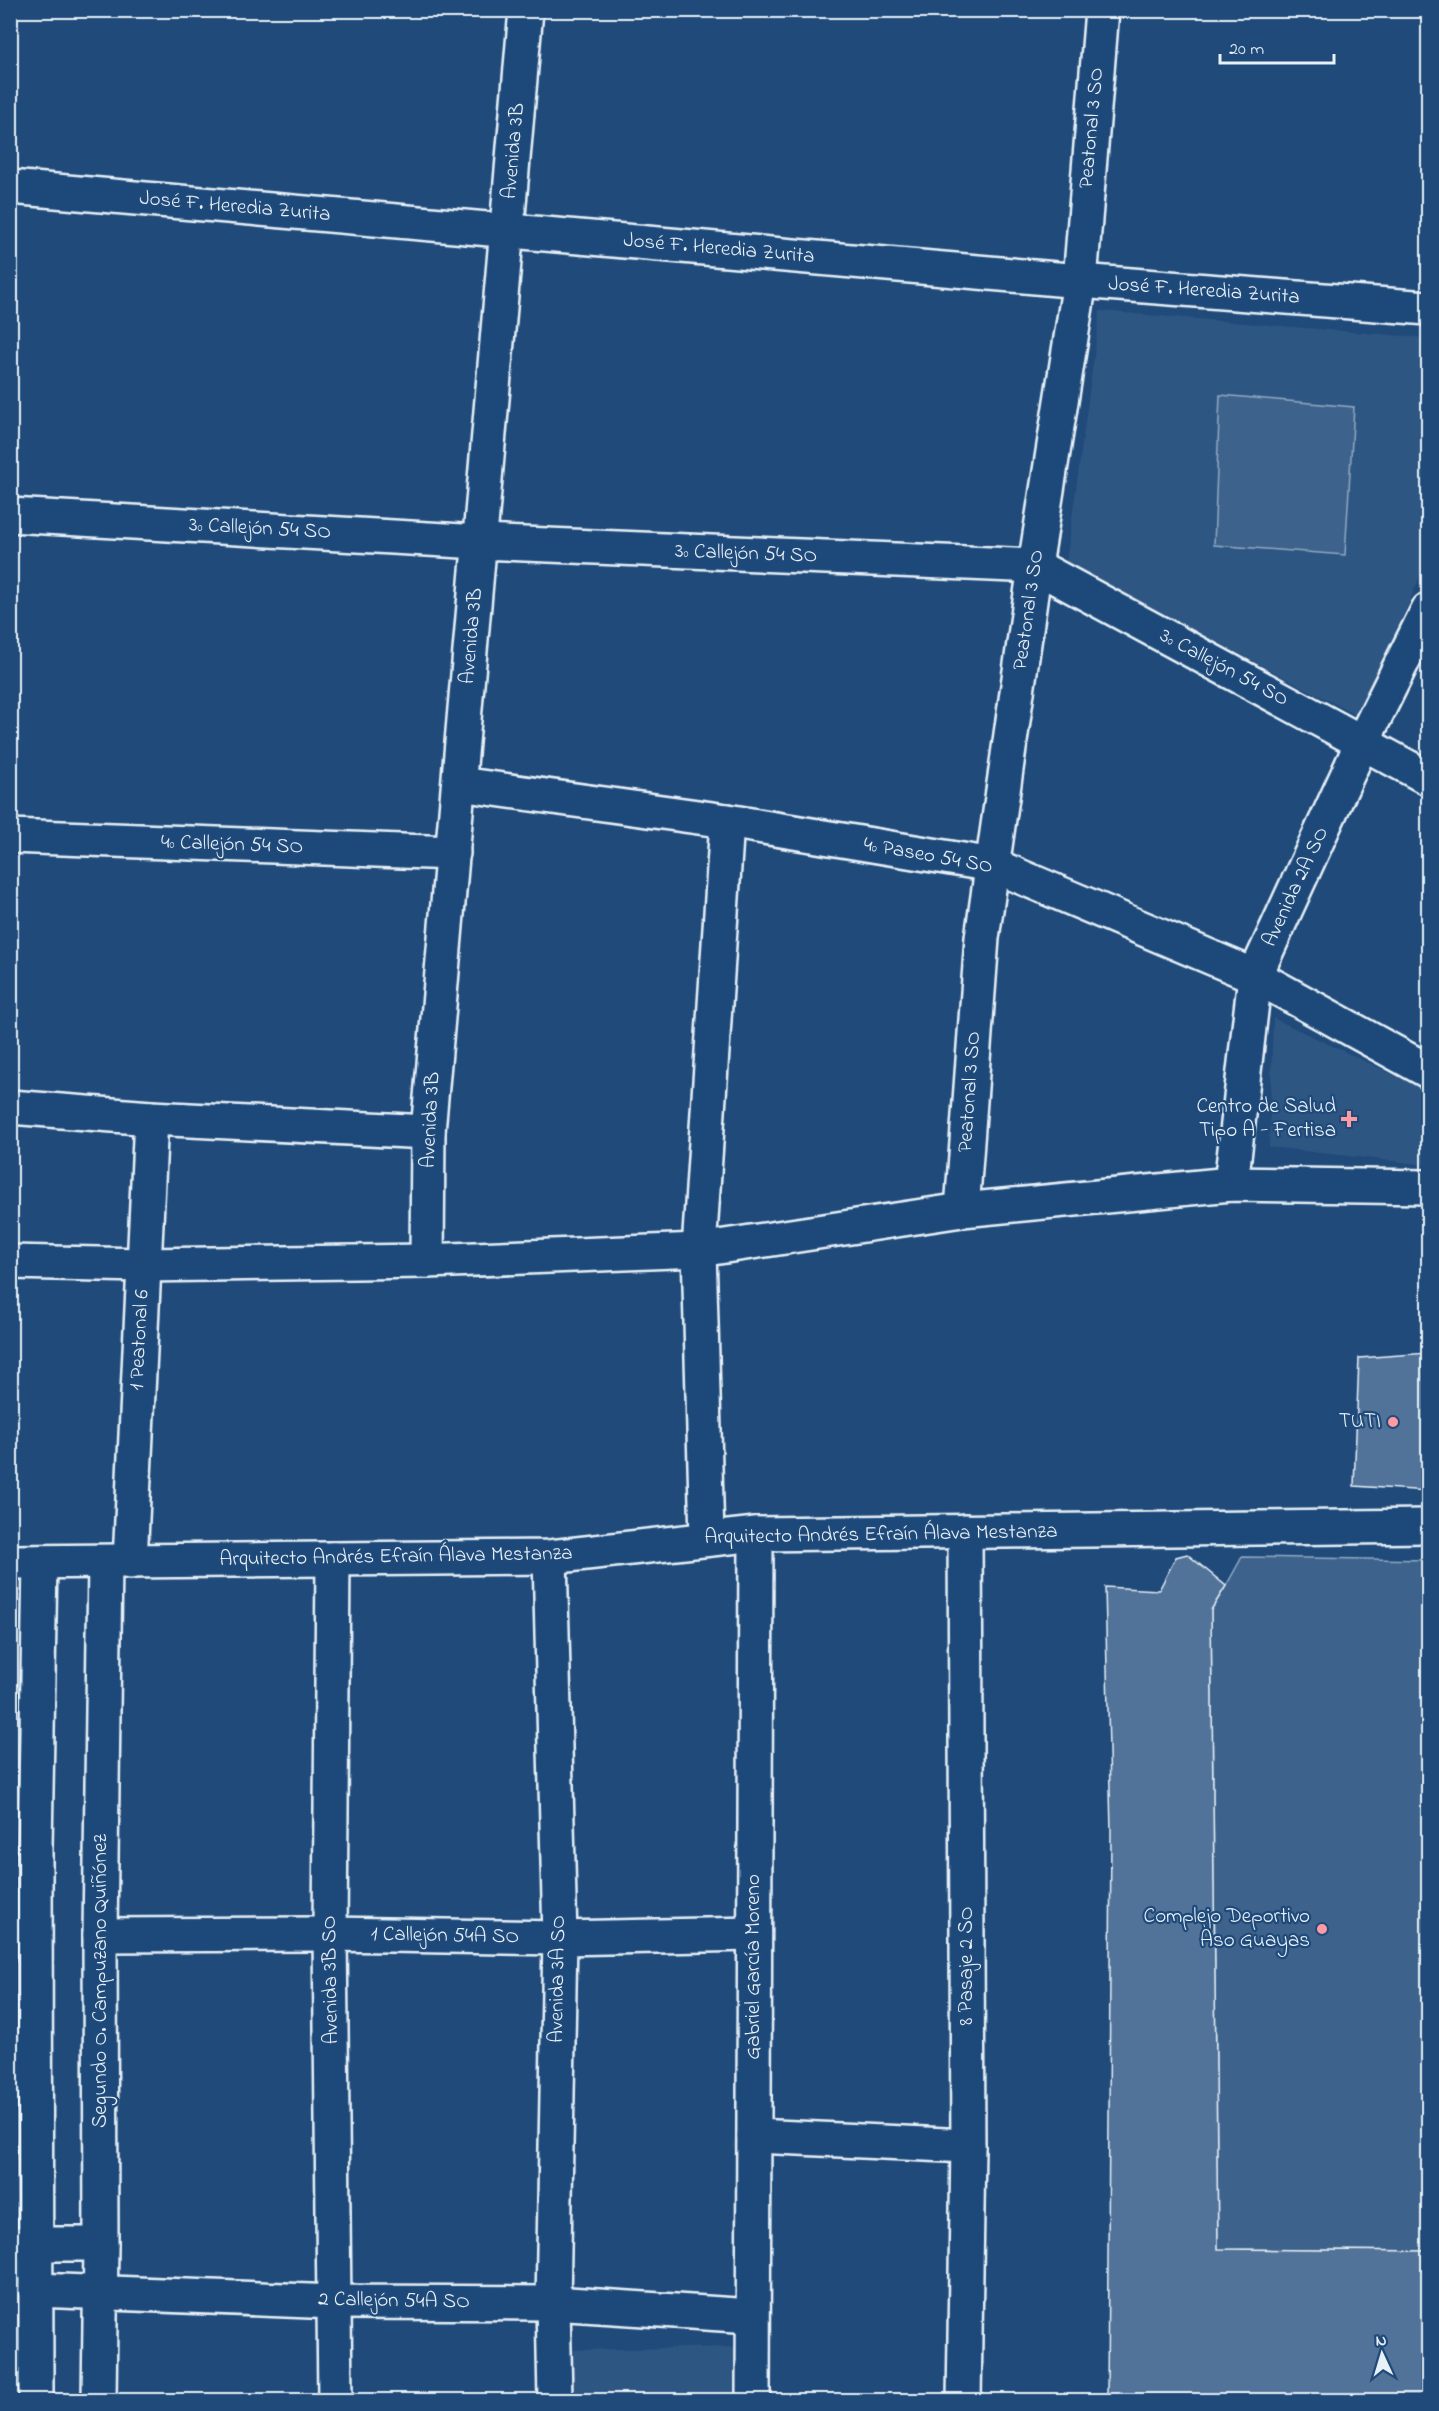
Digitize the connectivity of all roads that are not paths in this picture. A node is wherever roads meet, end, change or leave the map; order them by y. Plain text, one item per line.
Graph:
1 (526, 10) edge
2 (1102, 10) edge
3 (10, 187) edge
4 (507, 230) junction
5 (1080, 281) junction
6 (1428, 309) edge
7 (10, 515) edge
8 (480, 542) junction
9 (1035, 566) junction
10 (1428, 610) edge
11 (1362, 743) junction
12 (1428, 778) edge
13 (459, 784) junction
14 (727, 821) junction
15 (10, 836) edge
16 (453, 853) junction
17 (993, 865) junction
18 (1255, 976) junction
19 (1428, 1071) edge
20 (10, 1107) edge
21 (151, 1118) junction
22 (428, 1132) junction
23 (1231, 1184) junction
24 (1428, 1187) edge
25 (962, 1210) junction
26 (699, 1250) junction
27 (427, 1261) junction
28 (10, 1262) edge
29 (143, 1265) junction
30 (1428, 1526) edge
31 (965, 1531) junction
32 (756, 1534) junction
33 (707, 1538) junction
34 (550, 1557) junction
35 (333, 1559) junction
36 (25, 1562) edge
37 (118, 1562) junction
38 (23, 1848) edge
39 (330, 1934) junction
40 (754, 1934) junction
41 (100, 1935) junction
42 (560, 1938) junction
43 (754, 2136) junction
44 (968, 2146) junction
45 (22, 2244) edge
46 (101, 2244) junction
47 (36, 2290) junction
48 (99, 2293) junction
49 (335, 2301) junction
50 (553, 2303) junction
51 (752, 2316) junction
52 (36, 2400) edge
53 (99, 2400) edge
54 (334, 2400) edge
55 (555, 2400) edge
56 (753, 2400) edge
57 (964, 2400) edge

1 - 4 street, Avenida 3B
2 - 5 street, Peatonal 3 SO
3 - 4 street, José F. Heredia Zurita
4 - 5 street, José F. Heredia Zurita
4 - 8 street, Avenida 3B
5 - 6 street, José F. Heredia Zurita
5 - 9 street, Peatonal 3 SO
7 - 8 street, 3º Callejón 54 SO
8 - 9 street, 3º Callejón 54 SO
8 - 13 street, Avenida 3B
9 - 11 street, 3º Callejón 54 SO
9 - 17 street, Peatonal 3 SO
10 - 11 street, Avenida 2A SO
11 - 12 street, 3º Callejón 54 SO
11 - 18 street, Avenida 2A SO
13 - 14 street, 4º Paseo 54 SO
13 - 16 street, Avenida 3B
14 - 17 street, 4º Paseo 54 SO
14 - 26 street
15 - 16 street, 4º Callejón 54 SO
16 - 22 street, Avenida 3B
17 - 18 street, 4º Paseo 54 SO
17 - 25 street, Peatonal 3 SO
18 - 19 street, 4º Paseo 54 SO
18 - 23 street, Avenida 2A SO
20 - 21 street
21 - 22 street
21 - 29 street, 1 Peatonal 6
22 - 27 street, Avenida 3B
23 - 24 street
23 - 25 street
25 - 26 street
26 - 27 street
26 - 33 street
27 - 29 street
28 - 29 street
29 - 37 street, 1 Peatonal 6
30 - 31 street, Arquitecto Andrés Efraín Álava Mestanza
31 - 32 street, Arquitecto Andrés Efraín Álava Mestanza
31 - 44 street, 8 Pasaje 2 SO
32 - 33 street, Arquitecto Andrés Efraín Álava Mestanza
32 - 40 street, Gabriel García Moreno
33 - 34 street, Arquitecto Andrés Efraín Álava Mestanza
34 - 35 street, Arquitecto Andrés Efraín Álava Mestanza
34 - 42 street, Avenida 3A SO
35 - 37 street, Arquitecto Andrés Efraín Álava Mestanza
35 - 39 street, Avenida 3B SO
36 - 37 street, Arquitecto Andrés Efraín Álava Mestanza
36 - 38 street
37 - 41 street, Segundo O. Campuzano Quiñónez
38 - 45 street
39 - 41 street, 1 Callejón 54A SO
39 - 42 street, 1 Callejón 54A SO
39 - 49 street, Avenida 3B SO
40 - 42 street, 1 Callejón 54A SO
40 - 43 street, Gabriel García Moreno
41 - 46 street, Segundo O. Campuzano Quiñónez
42 - 50 street, Avenida 3A SO
43 - 44 street
43 - 51 street, Gabriel García Moreno
44 - 57 street, 8 Pasaje 2 SO
45 - 46 street
45 - 47 street
46 - 48 street, Segundo O. Campuzano Quiñónez
47 - 48 street, 2 Callejón 54A SO
47 - 52 street
48 - 49 street, 2 Callejón 54A SO
48 - 53 street, Segundo O. Campuzano Quiñónez
49 - 50 street, 2 Callejón 54A SO
49 - 54 street, Avenida 3B SO
50 - 51 street, 2 Callejón 54A SO
50 - 55 street, Avenida 3A SO
51 - 56 street, Gabriel García Moreno

